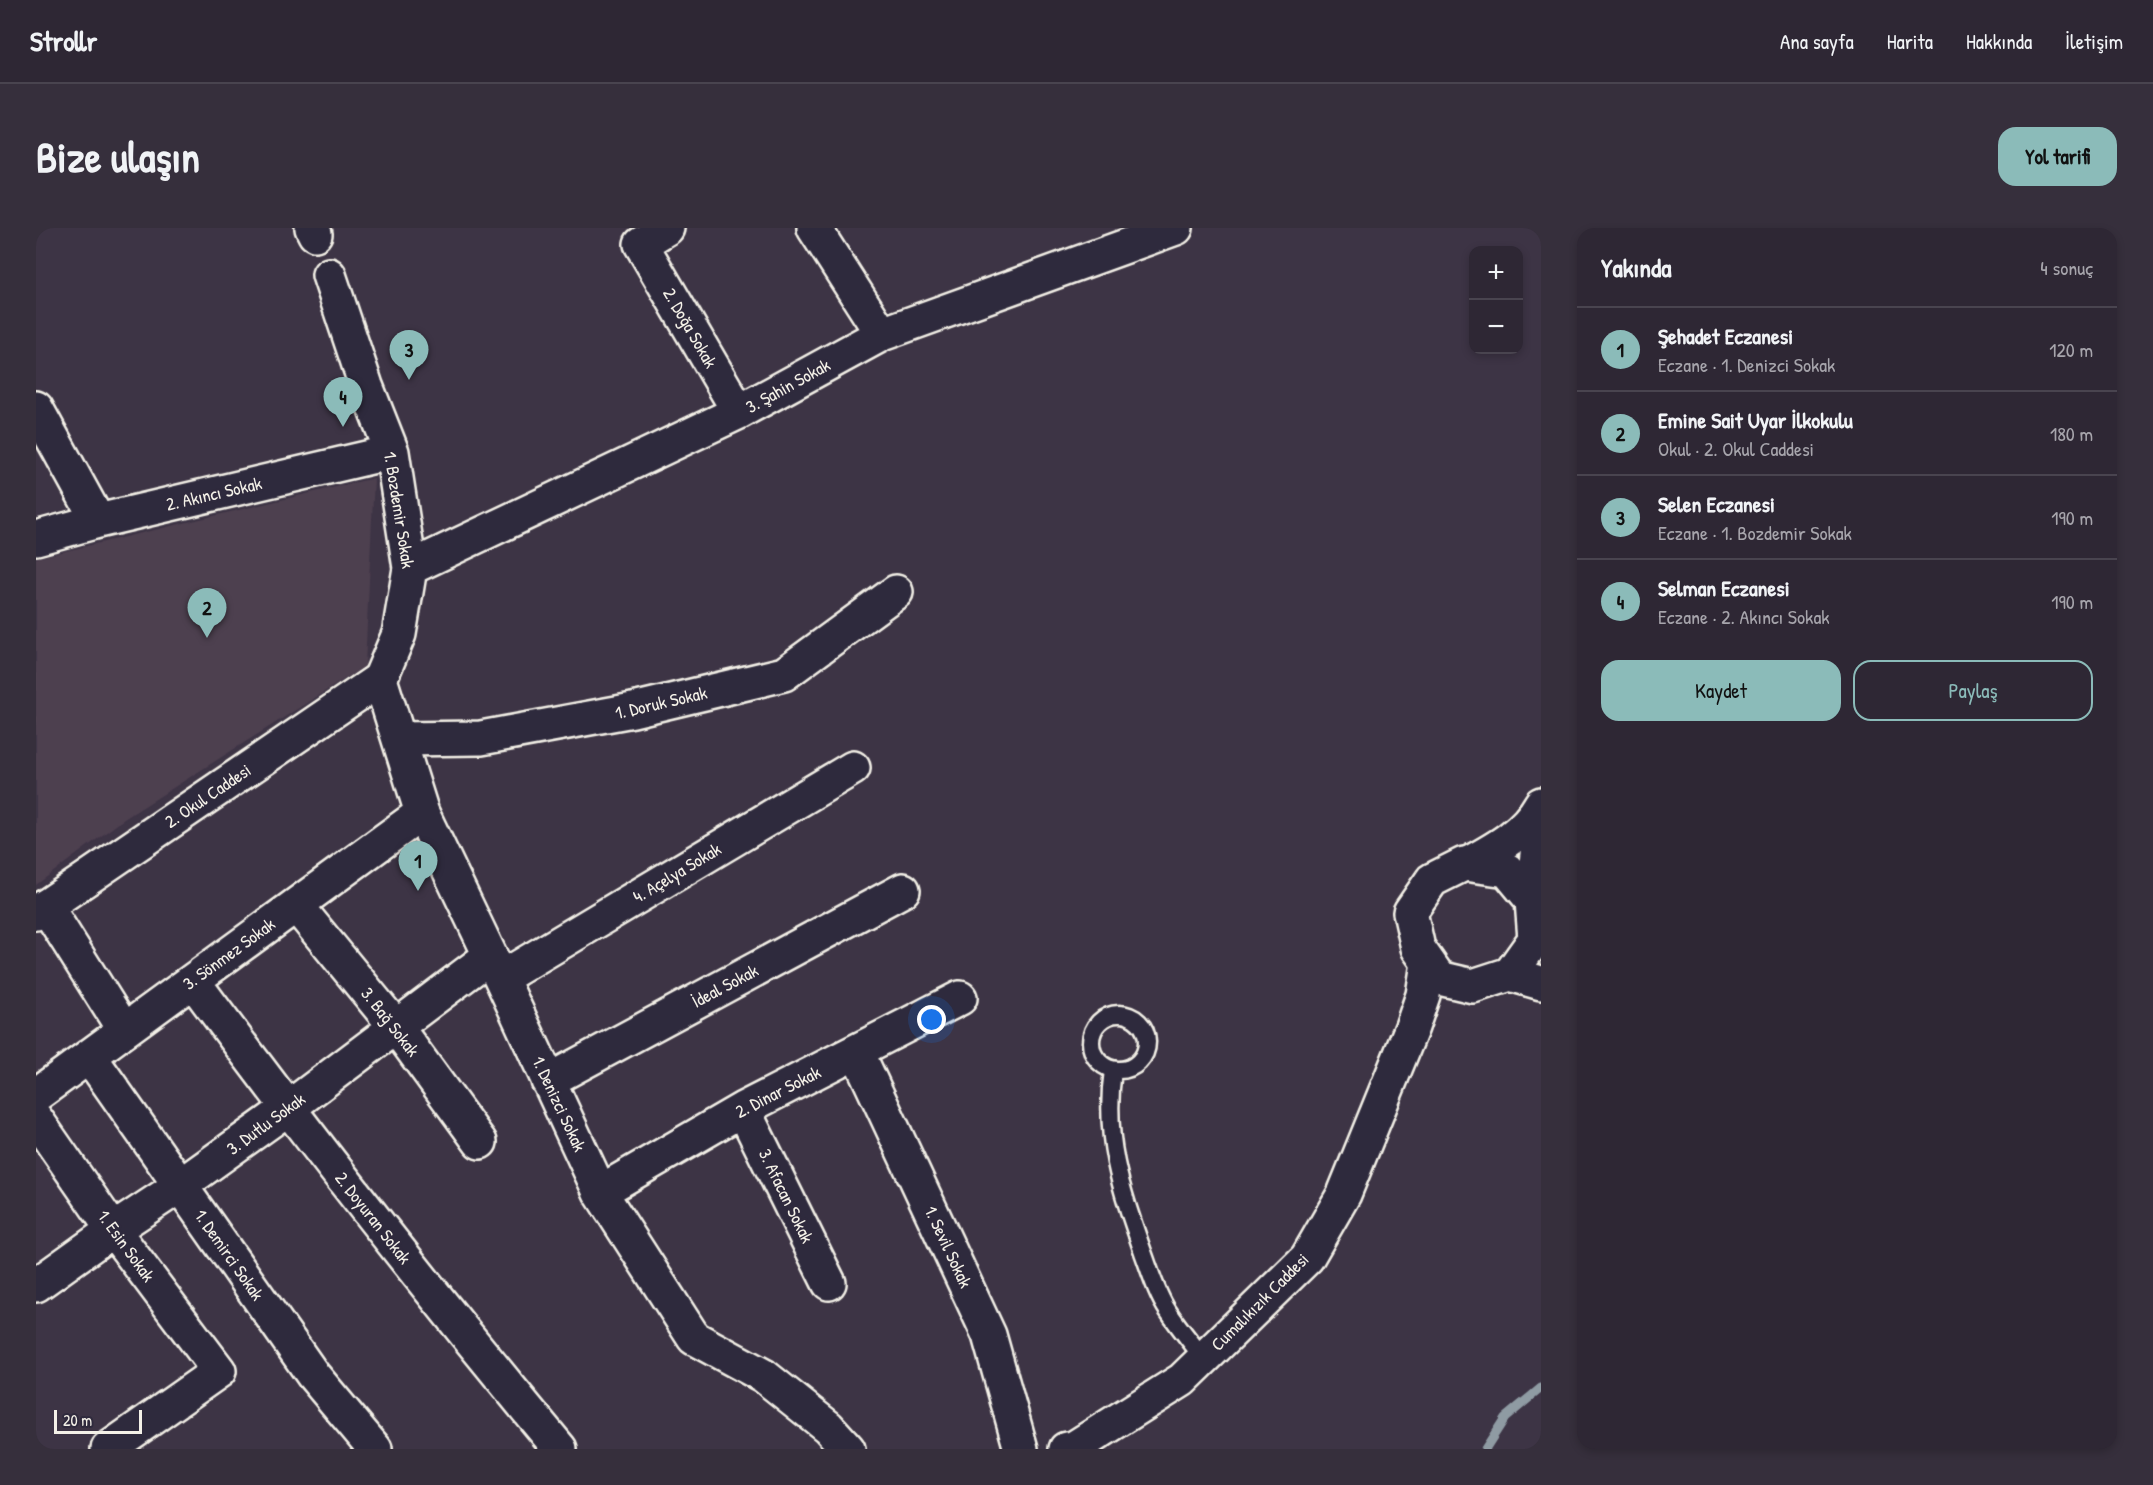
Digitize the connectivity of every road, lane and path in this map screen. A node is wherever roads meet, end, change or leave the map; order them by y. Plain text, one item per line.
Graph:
1 (814, 228) edge
2 (1176, 228) edge
3 (654, 236) edge
4 (1127, 236) edge
5 (329, 274) dead end
6 (882, 334) junction
7 (36, 408) edge
8 (739, 412) junction
9 (392, 452) junction
10 (98, 520) junction
11 (36, 538) edge
12 (410, 568) junction
13 (896, 592) dead end
14 (380, 679) junction
15 (399, 739) junction
16 (853, 768) dead end
17 (1537, 810) edge
18 (422, 813) junction
19 (1468, 864) junction
20 (903, 890) dead end
21 (296, 905) junction
22 (41, 909) edge
23 (1536, 914) edge
24 (1428, 963) junction
25 (496, 967) junction
26 (1529, 980) edge
27 (193, 981) junction
28 (1460, 983) junction
29 (960, 998) dead end
30 (396, 1027) junction
31 (1412, 1027) junction
32 (124, 1030) junction
33 (857, 1052) junction
34 (90, 1057) junction
35 (1113, 1070) dead end
36 (548, 1081) junction
37 (36, 1095) edge
38 (287, 1109) junction
39 (742, 1109) junction
40 (36, 1119) edge
41 (480, 1142) dead end
42 (181, 1185) junction
43 (600, 1192) junction
44 (113, 1230) junction
45 (829, 1283) dead end
46 (36, 1285) edge
47 (1204, 1359) junction
48 (108, 1449) edge
49 (375, 1449) edge
50 (560, 1449) edge
51 (848, 1449) edge
52 (1021, 1449) edge
53 (1065, 1449) edge

1 - 6 street
2 - 4 street, 3. Şahin Sokak
3 - 8 street, 2. Doğa Sokak
4 - 6 street, 3. Şahin Sokak
5 - 9 street, 1. Bozdemir Sokak
6 - 8 street, 3. Şahin Sokak
7 - 10 street
8 - 12 street, 3. Şahin Sokak
9 - 10 street, 2. Akıncı Sokak
9 - 12 street, 1. Bozdemir Sokak
10 - 11 street, 2. Akıncı Sokak
12 - 14 street, 1. Bozdemir Sokak
13 - 15 street, 1. Doruk Sokak
14 - 15 street, 1. Denizci Sokak
14 - 22 street, 2. Okul Caddesi
15 - 18 street, 1. Denizci Sokak
16 - 25 street, 4. Açelya Sokak
17 - 19 street
17 - 23 street
18 - 21 street, 3. Sönmez Sokak
18 - 25 street, 1. Denizci Sokak
19 - 23 street
19 - 24 street
20 - 36 street, İdeal Sokak
21 - 27 street, 3. Sönmez Sokak
21 - 30 street, 3. Bağ Sokak
22 - 32 street
23 - 26 street
24 - 28 street
24 - 31 street
25 - 30 street, 3. Dutlu Sokak
25 - 36 street, 1. Denizci Sokak
26 - 28 street
27 - 32 street, 3. Sönmez Sokak
27 - 38 street, 2. Doyuran Sokak
28 - 31 street
29 - 33 street, 2. Dinar Sokak
30 - 38 street, 3. Dutlu Sokak
30 - 41 street, 3. Bağ Sokak
31 - 47 street, Cumalıkızık Caddesi
32 - 34 street, 3. Sönmez Sokak
33 - 39 street, 2. Dinar Sokak
33 - 52 street, 1. Sevil Sokak
34 - 37 street, 3. Sönmez Sokak
34 - 42 street, 1. Demirci Sokak
35 - 47 lane
36 - 43 street, 1. Denizci Sokak
38 - 42 street, 3. Dutlu Sokak
38 - 50 street, 2. Doyuran Sokak
39 - 43 street, 2. Dinar Sokak
39 - 45 street, 3. Afacan Sokak
40 - 44 street, 1. Esin Sokak
42 - 44 street, 3. Dutlu Sokak
42 - 49 street, 1. Demirci Sokak
43 - 51 street, 1. Denizci Sokak
44 - 46 street, 3. Dutlu Sokak
44 - 48 street, 1. Esin Sokak
47 - 53 street, Cumalıkızık Caddesi

